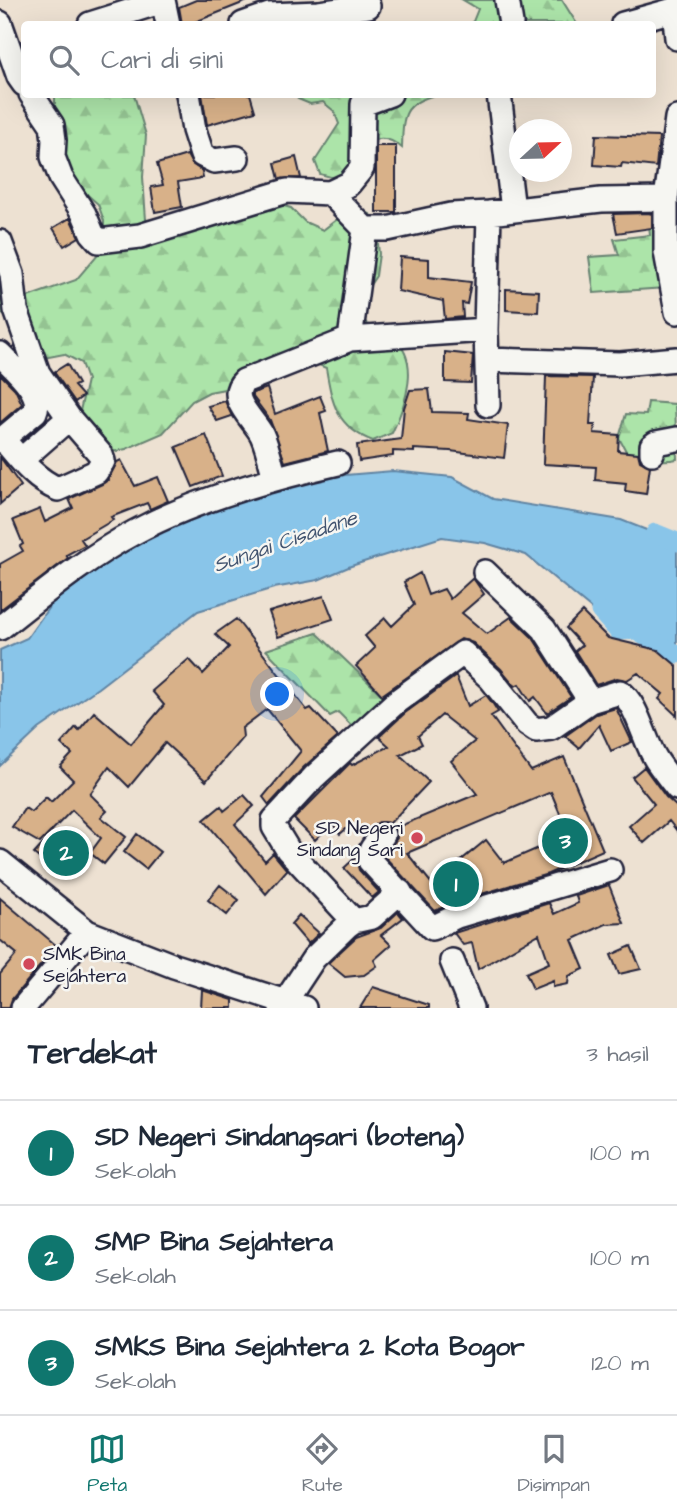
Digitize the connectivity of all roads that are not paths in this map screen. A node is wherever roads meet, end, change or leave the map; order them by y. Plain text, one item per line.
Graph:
1 (507, 0) edge
2 (163, 1) edge
3 (676, 9) edge
4 (371, 10) edge
5 (319, 12) edge
6 (100, 21) edge
7 (168, 21) edge
8 (252, 21) edge
9 (510, 21) edge
10 (634, 21) edge
11 (0, 23) edge
12 (677, 38) edge
13 (19, 74) edge
14 (35, 98) edge
15 (189, 98) edge
16 (499, 98) edge
17 (360, 99) edge
18 (677, 118) edge
19 (237, 158) dead end
20 (330, 193) junction
21 (666, 199) junction
22 (513, 210) junction
23 (489, 213) junction
24 (365, 229) junction
25 (0, 242) edge
26 (677, 312) edge
27 (486, 330) junction
28 (350, 339) junction
29 (0, 354) edge
30 (677, 359) edge
31 (488, 360) junction
32 (488, 405) dead end
33 (69, 418) junction
34 (677, 439) edge
35 (1, 440) edge
36 (652, 453) dead end
37 (21, 460) junction
38 (338, 463) dead end
39 (275, 479) junction
40 (485, 572) dead end
41 (0, 628) edge
42 (590, 701) junction
43 (677, 788) edge
44 (383, 835) dead end
45 (0, 862) edge
46 (610, 870) dead end
47 (400, 892) junction
48 (355, 921) junction
49 (87, 932) junction
50 (452, 961) dead end
51 (290, 1006) edge
52 (23, 1008) edge
53 (471, 1008) edge

1 - 9 street
2 - 6 street
2 - 7 street
3 - 10 street
3 - 12 street
4 - 5 street
5 - 8 street
11 - 13 street
14 - 20 street
15 - 19 street
16 - 22 street
17 - 20 street
18 - 21 street
20 - 24 street
21 - 22 street
21 - 26 street
22 - 23 street
23 - 24 street
23 - 27 street
24 - 28 street
25 - 33 street
27 - 28 street
27 - 31 street
28 - 39 street
29 - 35 street
30 - 31 street
31 - 32 street
33 - 37 street
33 - 37 street
34 - 36 street
35 - 37 street
38 - 39 street
39 - 41 street
40 - 42 street
42 - 43 street
42 - 48 street
44 - 47 street
45 - 49 street
46 - 47 street
47 - 48 street
48 - 51 street
49 - 51 street
49 - 52 street
50 - 53 street

